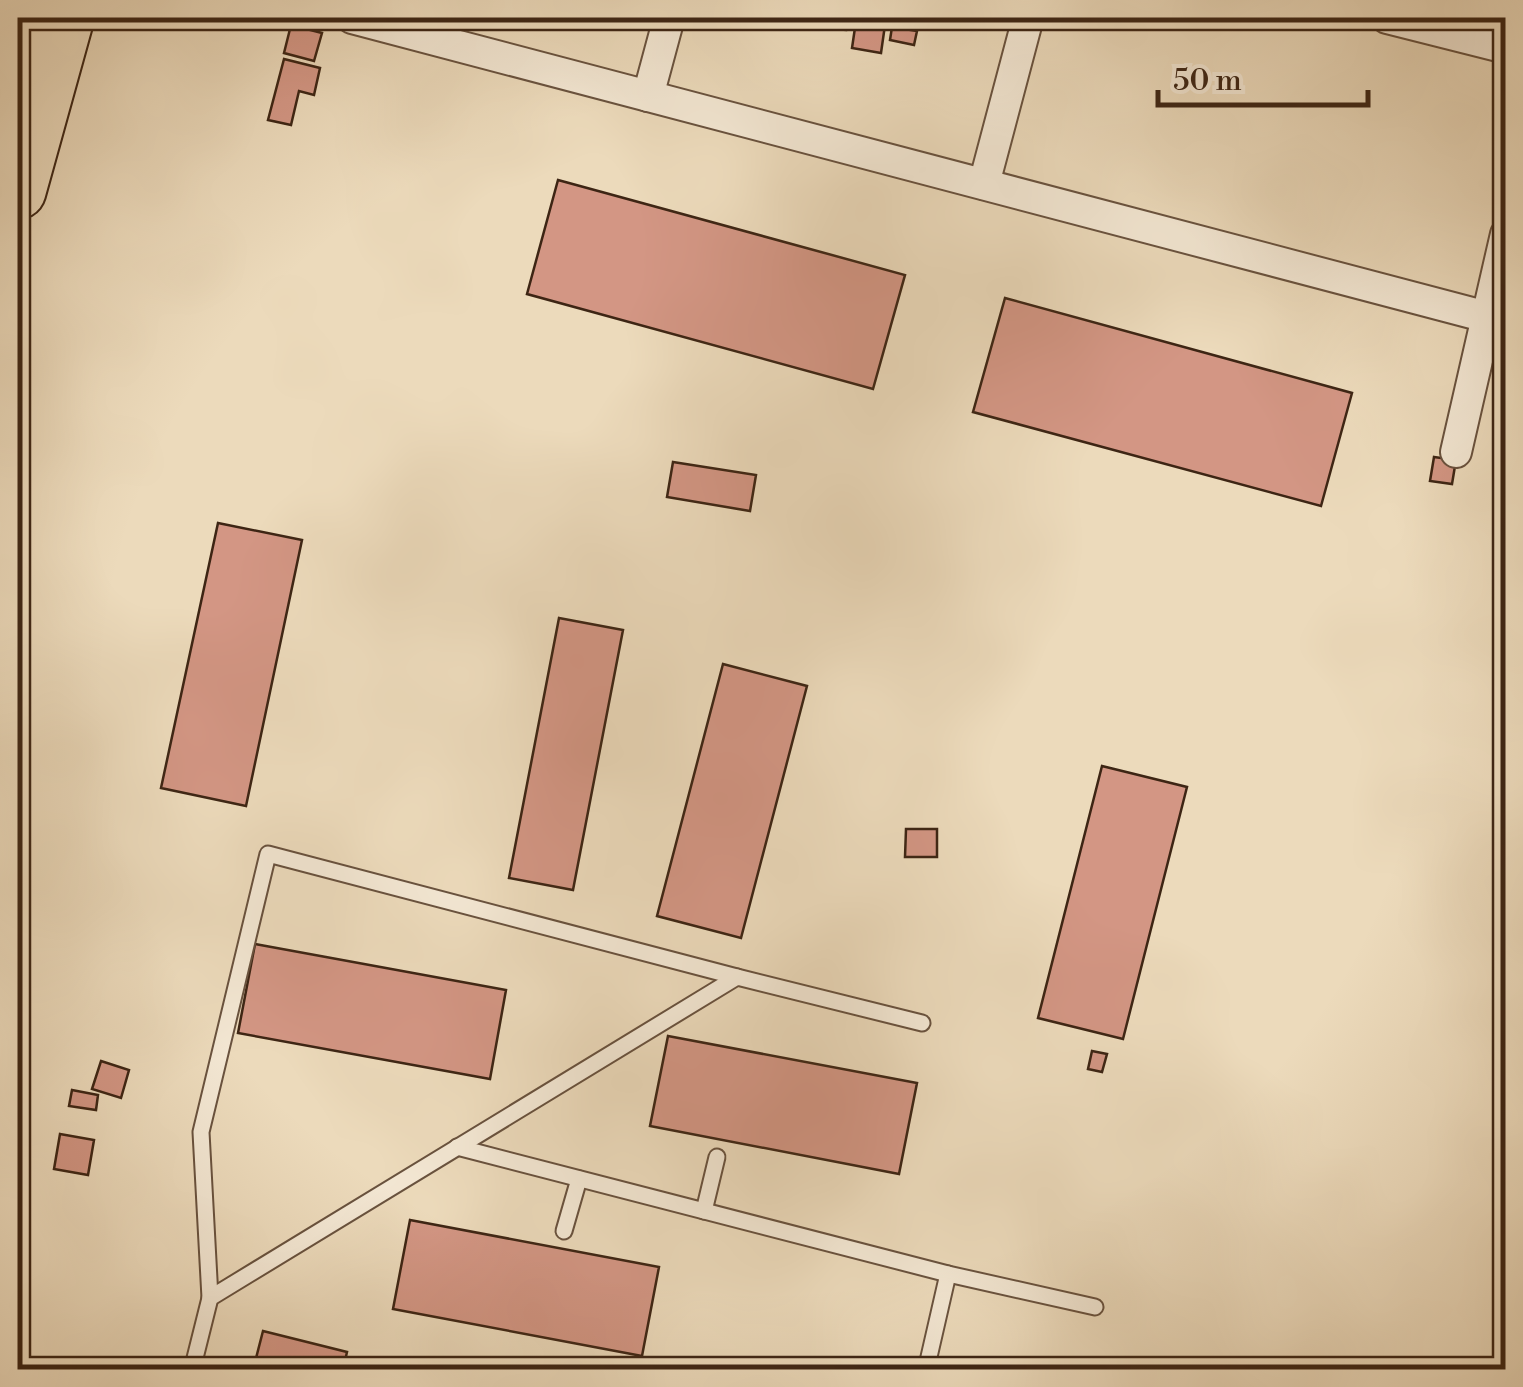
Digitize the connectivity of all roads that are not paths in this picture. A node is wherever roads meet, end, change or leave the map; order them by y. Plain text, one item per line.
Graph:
1 (66, 18) edge
2 (352, 18) edge
3 (669, 18) edge
4 (1028, 18) edge
5 (1387, 18) edge
6 (397, 23) edge
7 (1506, 48) edge
8 (648, 96) junction
9 (984, 184) junction
10 (18, 191) edge
11 (1506, 234) edge
12 (1487, 317) junction
13 (1456, 452) dead end
14 (737, 976) junction
15 (922, 1023) dead end
16 (457, 1147) junction
17 (717, 1156) dead end
18 (579, 1179) junction
19 (704, 1211) junction
20 (564, 1231) dead end
21 (948, 1274) junction
22 (210, 1298) junction
23 (1095, 1307) dead end
24 (192, 1370) edge
25 (926, 1370) edge

1 - 10 highway
2 - 6 street
3 - 8 street
4 - 9 street
5 - 7 street
6 - 8 street
8 - 9 street
9 - 12 street
11 - 12 street
12 - 13 street
14 - 15 lane
14 - 16 lane
14 - 22 lane
16 - 18 lane
16 - 22 lane
17 - 19 lane
18 - 19 lane
18 - 20 lane
19 - 21 lane
21 - 23 lane
21 - 25 lane
22 - 24 lane

